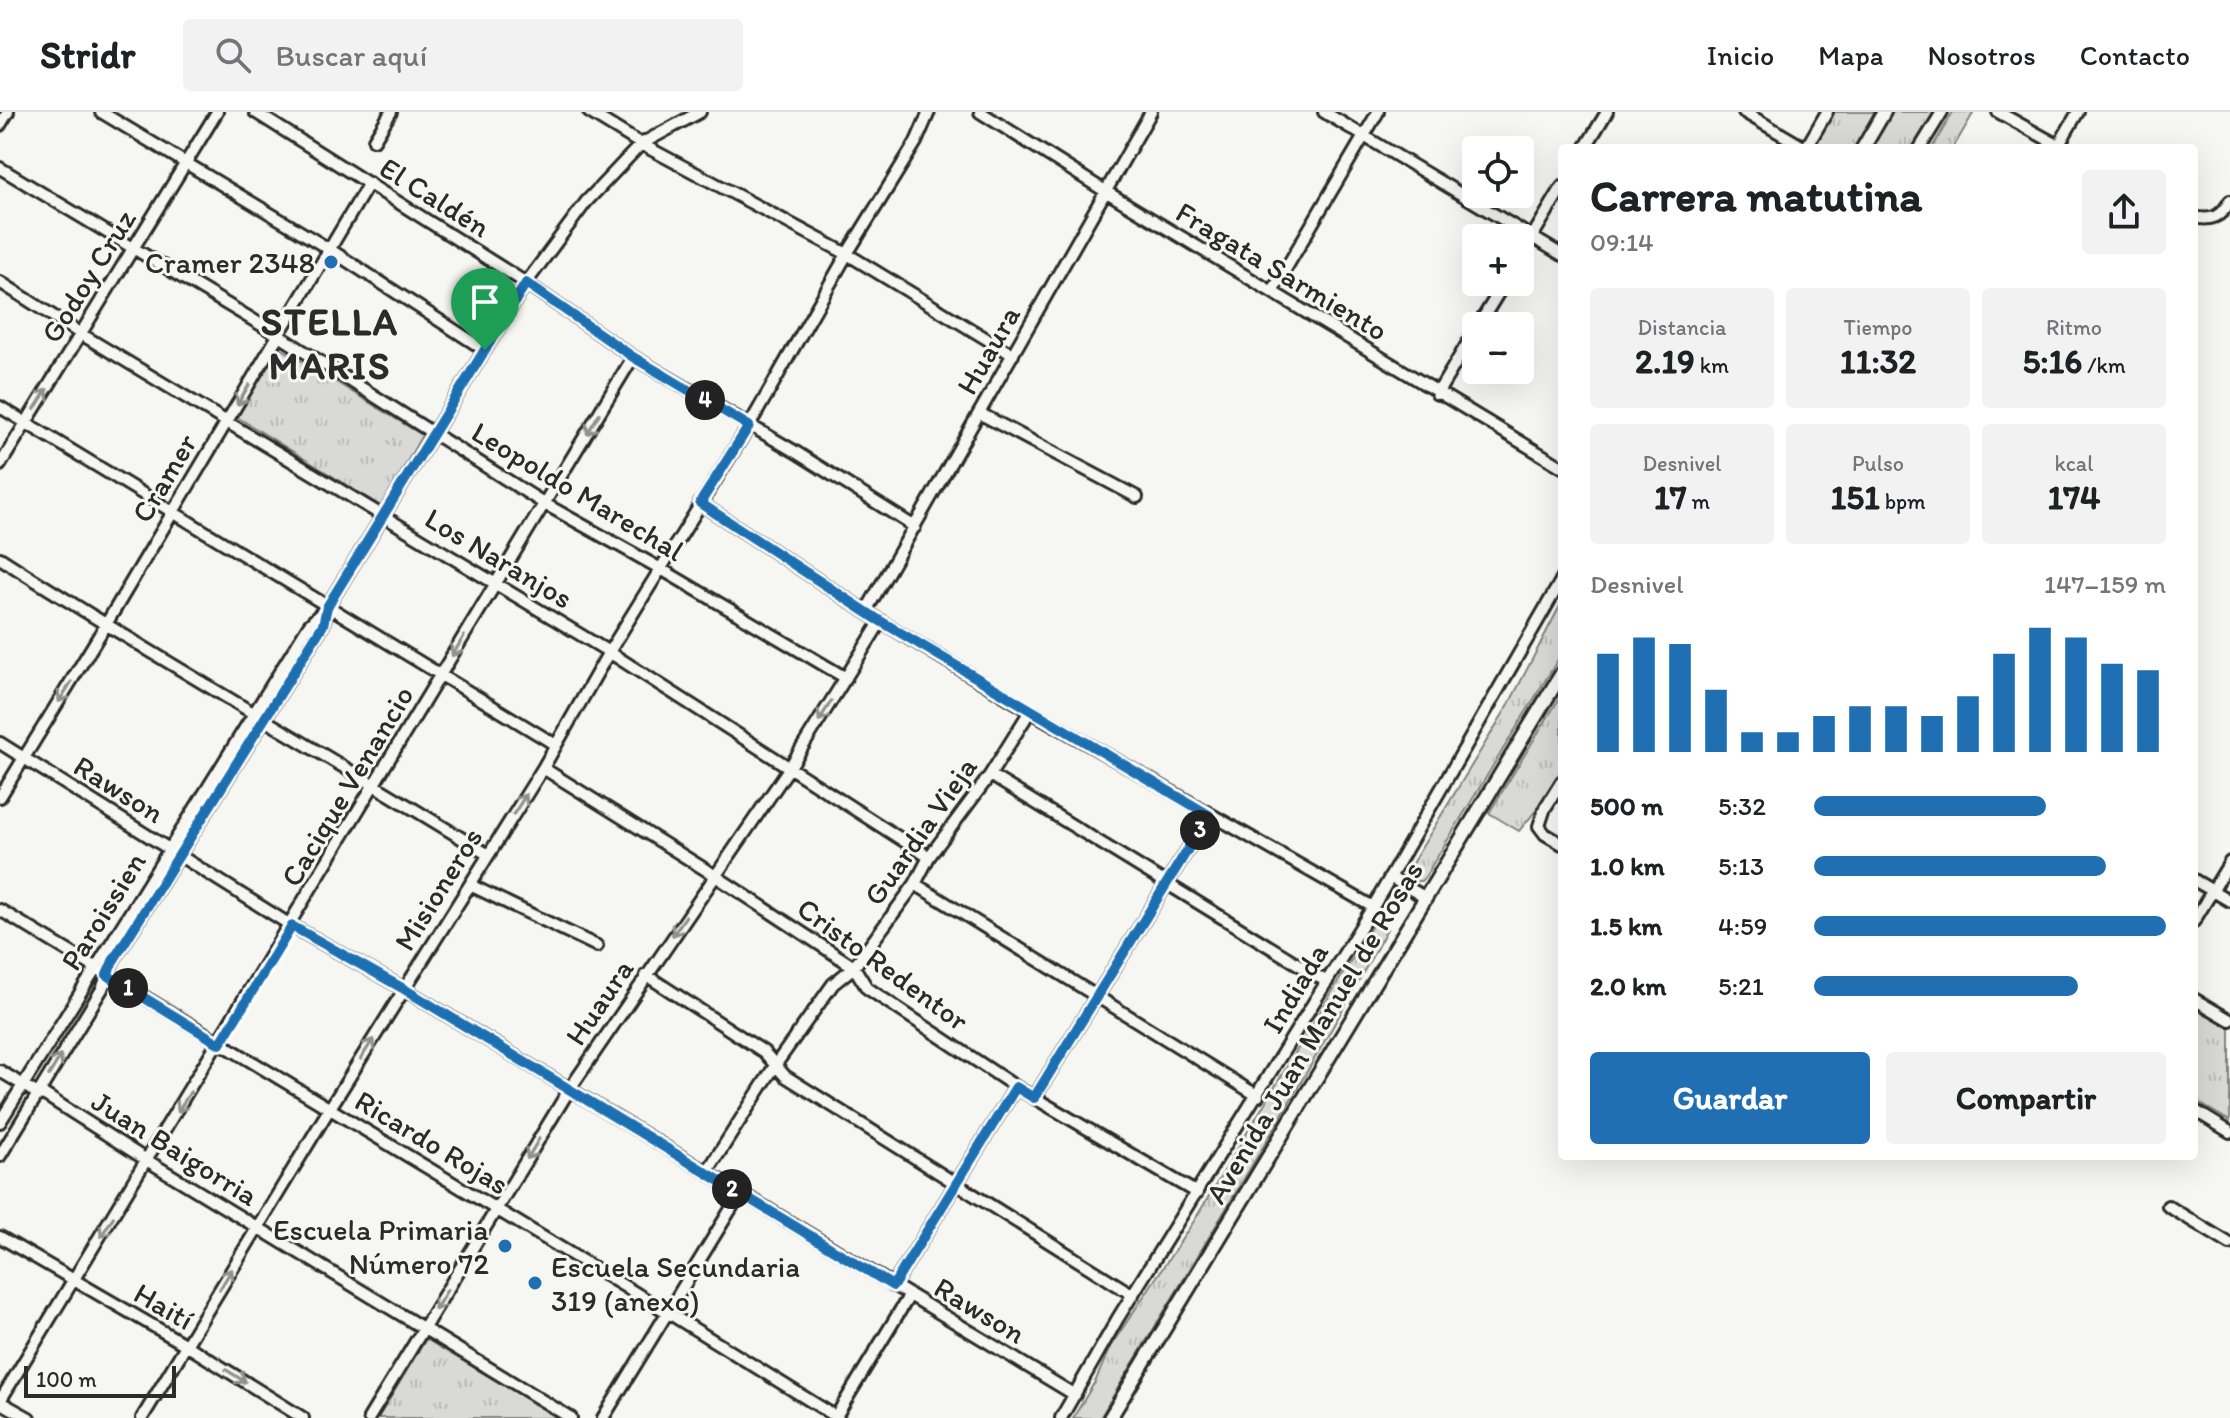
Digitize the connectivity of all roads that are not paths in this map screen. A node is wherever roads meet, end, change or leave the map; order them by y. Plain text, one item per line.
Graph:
1 (8, 112) edge
2 (101, 112) edge
3 (217, 112) edge
4 (255, 112) edge
5 (391, 112) edge
6 (589, 112) edge
7 (700, 112) edge
8 (929, 112) edge
9 (980, 112) edge
10 (1151, 112) edge
11 (1324, 112) edge
12 (1378, 112) edge
13 (1607, 112) edge
14 (1744, 112) edge
15 (1827, 112) edge
16 (1884, 112) edge
17 (1942, 112) edge
18 (1998, 112) edge
19 (2078, 112) edge
20 (0, 125) edge
21 (1364, 136) junction
22 (374, 140) dead end
23 (641, 144) junction
24 (1587, 144) edge
25 (1799, 144) edge
26 (1808, 144) edge
27 (1865, 144) edge
28 (1922, 144) edge
29 (2054, 144) edge
30 (2061, 144) edge
31 (187, 162) junction
32 (0, 168) edge
33 (369, 183) junction
34 (1105, 191) junction
35 (1558, 194) edge
36 (2230, 201) edge
37 (2198, 218) edge
38 (1510, 224) edge
39 (1534, 234) edge
40 (1534, 238) edge
41 (134, 247) junction
42 (329, 249) junction
43 (1558, 253) edge
44 (847, 254) junction
45 (0, 282) edge
46 (526, 283) junction
47 (1272, 292) junction
48 (81, 334) junction
49 (278, 335) junction
50 (485, 350) junction
51 (1462, 353) edge
52 (1013, 355) junction
53 (633, 357) junction
54 (1437, 394) junction
55 (0, 407) edge
56 (979, 413) junction
57 (227, 421) junction
58 (26, 423) junction
59 (749, 426) junction
60 (435, 432) junction
61 (0, 465) edge
62 (1558, 465) edge
63 (1137, 497) dead end
64 (700, 503) junction
65 (545, 504) junction
66 (172, 512) junction
67 (383, 516) junction
68 (915, 527) junction
69 (0, 558) edge
70 (661, 569) junction
71 (496, 584) junction
72 (1558, 586) edge
73 (327, 607) junction
74 (866, 611) junction
75 (881, 621) junction
76 (105, 626) junction
77 (609, 652) junction
78 (441, 675) junction
79 (846, 678) junction
80 (1558, 680) edge
81 (1030, 711) junction
82 (259, 717) junction
83 (0, 743) edge
84 (556, 745) junction
85 (24, 758) junction
86 (790, 767) junction
87 (543, 768) junction
88 (990, 775) junction
89 (375, 784) junction
90 (1558, 787) edge
91 (0, 797) edge
92 (1209, 815) junction
93 (1558, 842) edge
94 (174, 852) junction
95 (487, 854) junction
96 (929, 857) junction
97 (2230, 862) edge
98 (714, 875) junction
99 (1390, 877) junction
100 (2198, 882) edge
101 (915, 884) junction
102 (1166, 884) junction
103 (470, 885) junction
104 (2211, 890) junction
105 (1426, 898) junction
106 (2230, 901) edge
107 (1373, 907) junction
108 (0, 910) edge
109 (2198, 914) edge
110 (292, 926) junction
111 (597, 946) dead end
112 (854, 967) junction
113 (96, 968) junction
114 (107, 975) junction
115 (646, 975) junction
116 (1327, 982) junction
117 (404, 989) junction
118 (1097, 996) junction
119 (2198, 1001) edge
120 (2230, 1020) edge
121 (220, 1044) junction
122 (776, 1064) junction
123 (0, 1071) edge
124 (23, 1085) junction
125 (1016, 1087) junction
126 (569, 1090) junction
127 (38, 1094) junction
128 (1258, 1096) junction
129 (1034, 1098) junction
130 (330, 1108) junction
131 (2198, 1112) edge
132 (0, 1122) edge
133 (2230, 1132) edge
134 (0, 1156) edge
135 (148, 1161) junction
136 (707, 1172) junction
137 (956, 1183) junction
138 (1197, 1193) junction
139 (740, 1194) junction
140 (2168, 1206) dead end
141 (496, 1209) junction
142 (257, 1228) junction
143 (0, 1237) edge
144 (2230, 1244) edge
145 (73, 1282) junction
146 (893, 1286) junction
147 (1133, 1295) junction
148 (909, 1296) junction
149 (667, 1312) junction
150 (424, 1329) junction
151 (186, 1345) junction
152 (1075, 1395) junction
153 (0, 1401) edge
154 (29, 1418) edge
155 (142, 1418) edge
156 (303, 1418) edge
157 (369, 1418) edge
158 (571, 1418) edge
159 (603, 1418) edge
160 (836, 1418) edge
161 (1061, 1418) edge
162 (1110, 1418) edge

1 - 20 street
2 - 31 street
3 - 31 street, Godoy Cruz
4 - 33 street, El Caldén
5 - 22 street
6 - 23 street
7 - 23 street, Paroissien
8 - 44 street, Misioneros
9 - 34 street, Fragata Sarmiento
10 - 34 street, Huaura
11 - 21 street
12 - 21 street
13 - 24 street
14 - 25 street
15 - 26 street
16 - 27 main road
17 - 28 street
18 - 29 street
19 - 30 street
21 - 38 street
21 - 47 street
23 - 44 street
23 - 46 street, Paroissien
31 - 41 street, Godoy Cruz
31 - 42 street
32 - 41 street, Leopoldo Marechal
33 - 42 street, Cramer
33 - 46 street, El Caldén
34 - 47 street, Fragata Sarmiento
34 - 52 street, Huaura
35 - 39 street
36 - 37 street
40 - 43 street
41 - 48 street, Godoy Cruz
41 - 49 street, Leopoldo Marechal
42 - 49 street, Cramer
42 - 50 street
44 - 52 street
44 - 59 street, Misioneros
45 - 48 street, Los Naranjos
46 - 50 street, Paroissien
46 - 53 street, El Caldén
47 - 54 street, Fragata Sarmiento
48 - 57 street, Los Naranjos
58 -> 48 street, Godoy Cruz
49 -> 57 street, Cramer
49 - 60 street, Leopoldo Marechal
50 - 60 street, Paroissien
51 - 54 street
52 - 56 street, Huaura
53 - 59 street, El Caldén
53 -> 65 street, Cacique Venancio
54 - 62 street, Fragata Sarmiento
55 - 58 street
56 - 63 street
56 - 68 street, Huaura
57 - 66 street, Cramer
57 - 67 street, Los Naranjos
58 - 61 street, Godoy Cruz
58 - 66 street
59 - 64 street, Misioneros
59 - 68 street, El Caldén
60 - 65 street, Leopoldo Marechal
60 - 67 street, Paroissien
64 - 70 street, Misioneros
64 - 74 street
65 - 70 street, Leopoldo Marechal
65 - 71 street, Cacique Venancio
66 - 73 street
66 - 76 street, Cramer
67 - 71 street, Los Naranjos
67 - 73 street, Paroissien
68 - 74 street, Huaura
69 - 76 street
70 - 77 street, Misioneros
70 - 79 street, Leopoldo Marechal
71 - 77 street, Los Naranjos
71 -> 78 street, Cacique Venancio
72 - 99 street, Indiada
73 - 78 street
73 - 82 street, Paroissien
74 - 75 street
75 - 79 street, Huaura
75 - 81 street
76 - 82 street
76 -> 85 street, Cramer
77 - 84 street, Misioneros
77 - 86 street, Los Naranjos
78 - 84 street
78 - 89 street, Cacique Venancio
79 -> 86 street, Huaura
80 - 105 main road, Avenida Juan Manuel de Rosas
81 - 88 street, Guardia Vieja
81 - 92 street
82 - 89 street
82 - 94 street, Paroissien
83 - 85 street, Rawson
84 - 87 street, Misioneros
85 - 91 street, Cramer
85 - 94 street, Rawson
86 - 96 street, Los Naranjos
86 - 98 street, Huaura
95 -> 87 street, Misioneros
87 - 98 street, Cristo Redentor
88 - 96 street, Guardia Vieja
88 - 102 street
89 - 95 street
89 - 110 street, Cacique Venancio
90 - 93 street
92 - 102 street
92 - 107 street
94 - 110 street, Rawson
94 - 113 street, Paroissien
94 - 114 street, Paroissien
95 - 103 street, Misioneros
96 - 101 street, Guardia Vieja
97 - 104 street
98 - 112 street, Cristo Redentor
98 -> 115 street, Huaura
99 - 105 street
99 - 107 street, Indiada
100 - 104 street
101 - 112 street, Guardia Vieja
101 - 118 street
102 - 116 street
102 - 118 street
103 - 111 street
103 - 117 street, Misioneros
104 - 106 street
104 - 109 street
105 - 162 main road, Avenida Juan Manuel de Rosas
107 - 116 street, Indiada
108 - 113 street, Ricardo Rojas
110 - 117 street, Rawson
110 - 121 street, Cacique Venancio
112 - 122 street, Guardia Vieja
112 - 125 street, Cristo Redentor
113 - 114 street, Ricardo Rojas
113 - 124 street, Paroissien
114 - 121 street, Ricardo Rojas
127 -> 114 street, Paroissien
115 - 122 street
115 - 126 street, Huaura
116 - 128 street, Indiada
117 - 126 street, Rawson
130 -> 117 street, Misioneros
118 - 128 street
118 - 129 street
119 - 120 street
121 - 130 street, Ricardo Rojas
121 -> 135 street, Cacique Venancio
122 - 136 street, Guardia Vieja
122 - 137 street
123 - 124 street, Juan Baigorria
124 - 127 street, Juan Baigorria
124 - 132 street, Paroissien
125 - 129 street, Cristo Redentor
125 - 137 street
126 - 136 street, Rawson
126 -> 141 street, Huaura
127 - 134 street, Paroissien
127 - 135 street, Juan Baigorria
128 - 138 street, Indiada
129 - 138 street, Cristo Redentor
130 - 141 street, Ricardo Rojas
130 - 142 street, Misioneros
131 - 133 street
135 - 142 street, Juan Baigorria
135 -> 145 street, Cacique Venancio
136 - 139 street, Rawson
137 - 146 street
137 - 147 street
138 - 147 street, Indiada
139 - 146 street, Rawson
139 - 149 street
140 - 144 street
141 - 149 street, Ricardo Rojas
141 -> 150 street, Huaura
142 - 150 street, Juan Baigorria
151 -> 142 street, Misioneros
143 - 145 street, Haití
145 - 151 street, Haití
145 - 153 street, Cacique Venancio
146 - 148 street, Rawson
147 - 152 street, Indiada
148 - 152 street, Rawson
148 - 160 street
149 - 159 street
149 - 160 street, Ricardo Rojas
150 - 157 street, Huaura
150 - 158 street, Juan Baigorria
151 - 155 street, Misioneros
151 -> 156 street, Haití
152 - 161 street, Indiada
153 - 154 street

